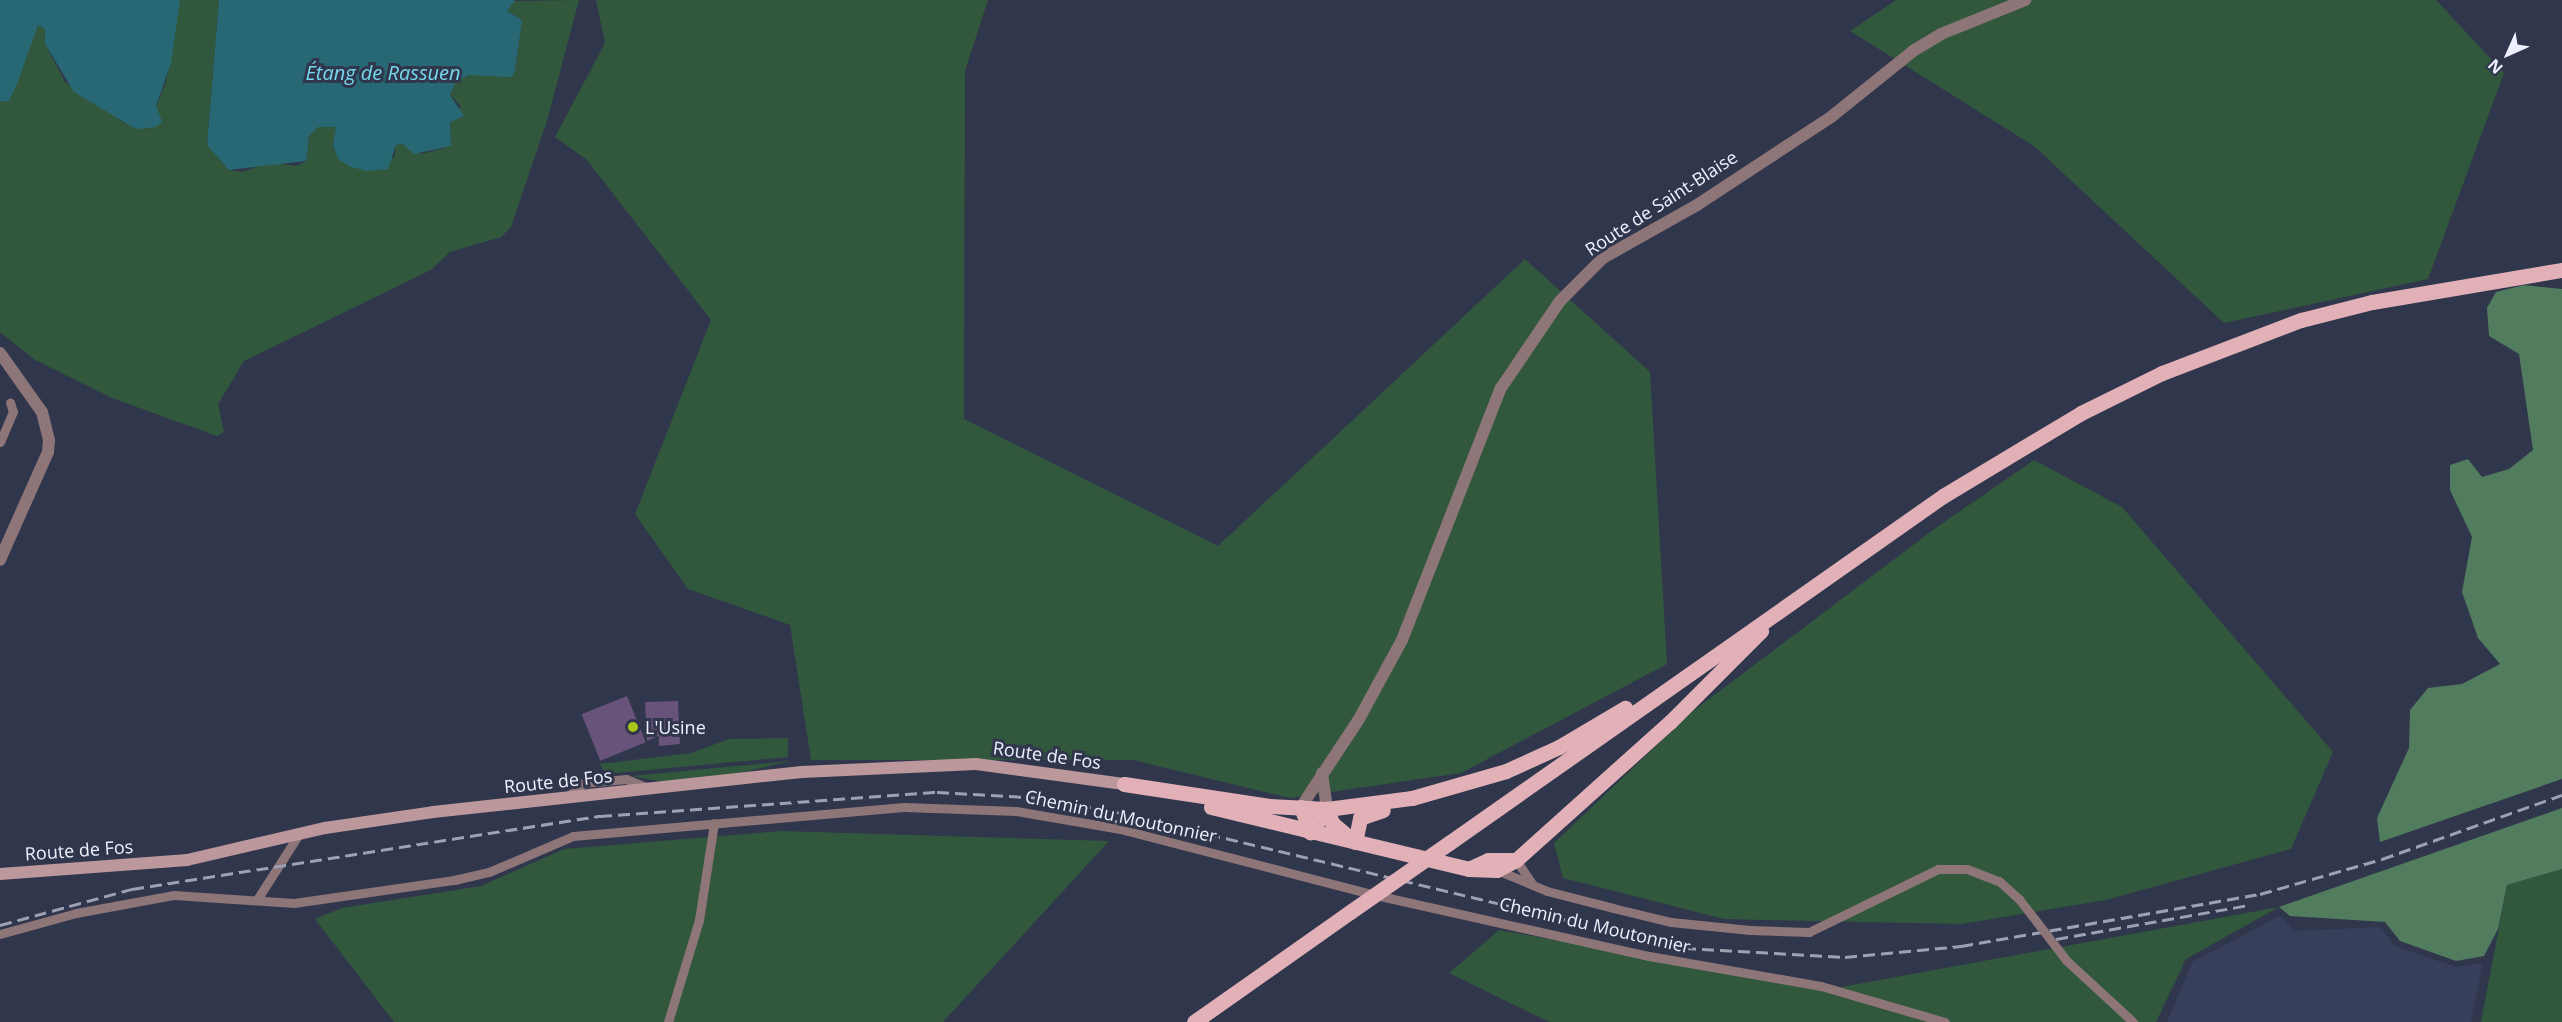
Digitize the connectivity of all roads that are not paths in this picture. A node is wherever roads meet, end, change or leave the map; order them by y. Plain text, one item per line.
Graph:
1 (2025, 0) edge
2 (2562, 270) edge
3 (0, 353) edge
4 (10, 402) dead end
5 (0, 442) edge
6 (0, 560) edge
7 (1773, 617) junction
8 (1682, 676) junction
9 (1323, 773) junction
10 (1124, 784) junction
11 (1461, 787) junction
12 (1301, 807) junction
13 (1327, 808) junction
14 (714, 823) junction
15 (1310, 832) junction
16 (299, 834) junction
17 (1355, 842) junction
18 (1516, 860) junction
19 (1469, 869) junction
20 (1497, 870) junction
21 (0, 874) edge
22 (1533, 885) junction
23 (258, 898) junction
24 (0, 934) edge
25 (668, 1022) edge
26 (1194, 1022) edge
27 (1945, 1022) edge
28 (2133, 1022) edge

1 - 9 street, Route de Saint-Blaise
2 - 7 main road
3 - 6 street
4 - 5 street
7 - 8 main road
7 - 18 main road
8 - 11 main road
8 - 26 main road, bridge
9 - 12 street, Route de Saint-Blaise
9 - 13 street
10 - 12 main road
10 - 15 main road
10 - 16 main road, Route de Fos
11 - 13 main road
11 - 17 main road
12 - 13 main road
12 - 15 main road
13 - 15 main road
13 - 17 main road
14 - 23 street, Chemin du Moutonnier
14 - 25 street
14 - 27 street, Chemin du Moutonnier
15 - 17 main road
16 - 21 main road, Route de Fos
16 - 23 street
17 - 19 main road
18 - 19 main road
18 - 20 main road
18 - 22 street
19 - 20 main road
20 - 22 street
22 - 28 street, bridge
23 - 24 street, Chemin du Moutonnier

